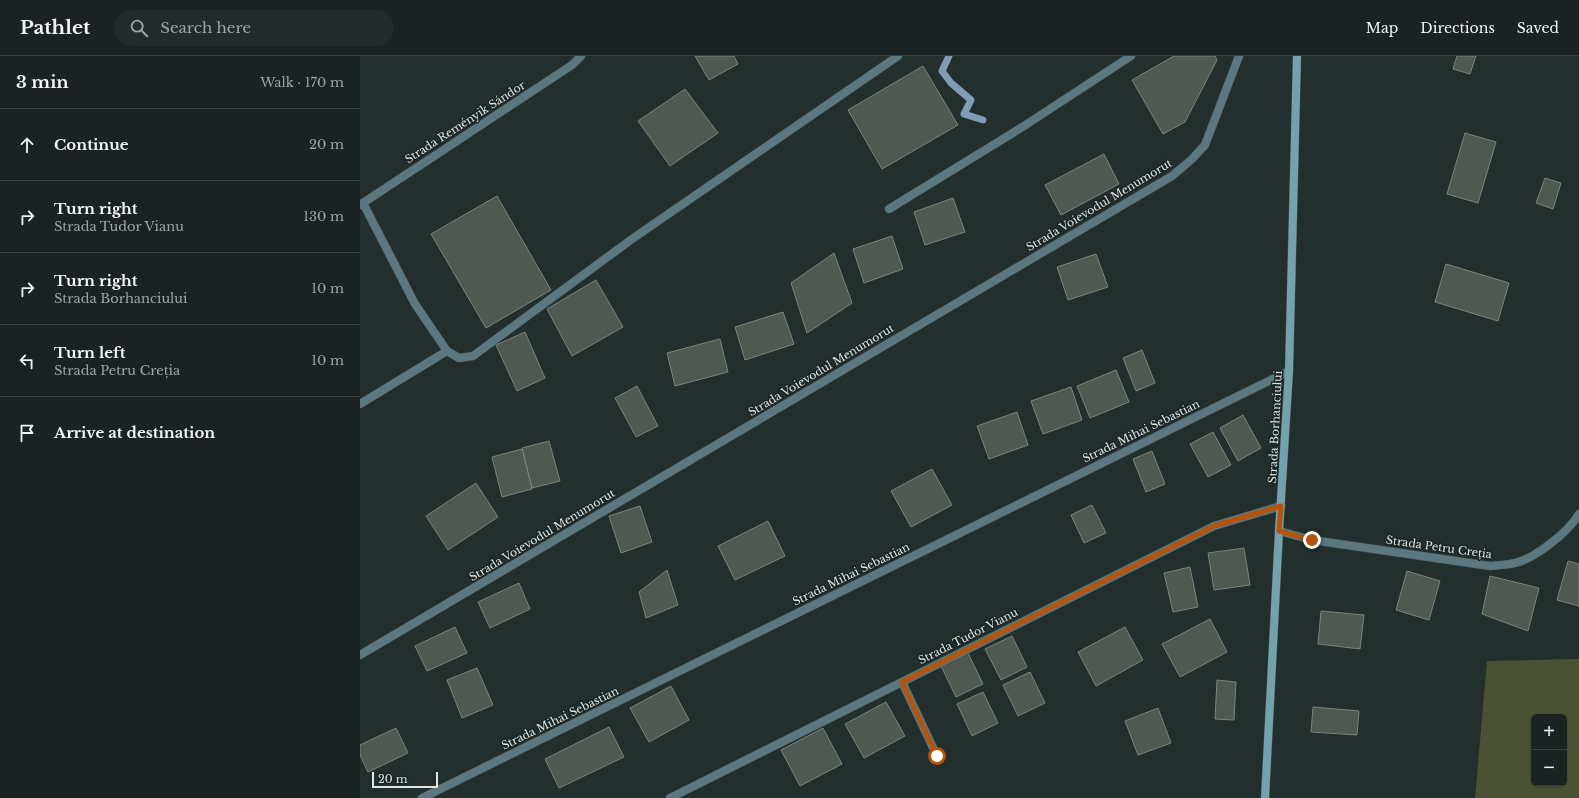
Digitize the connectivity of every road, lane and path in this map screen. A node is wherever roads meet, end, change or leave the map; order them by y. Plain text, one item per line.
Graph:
1 (581, 56) edge
2 (898, 56) edge
3 (1131, 56) edge
4 (1239, 56) edge
5 (1297, 56) edge
6 (362, 204) edge
7 (889, 209) dead end
8 (447, 351) junction
9 (1289, 371) junction
10 (360, 404) edge
11 (1281, 506) junction
12 (1579, 514) edge
13 (1279, 531) junction
14 (360, 655) edge
15 (902, 682) junction
16 (937, 756) dead end
17 (422, 798) edge
18 (670, 798) edge
19 (1265, 798) edge

1 - 6 street, Strada Reményik Sándor
2 - 8 street
3 - 7 street
4 - 14 street, Strada Voievodul Menumorut
5 - 9 main road, Strada Borhanciului
6 - 8 street
8 - 10 street
9 - 11 main road, Strada Borhanciului
9 - 17 street, Strada Mihai Sebastian
11 - 13 main road, Strada Borhanciului
11 - 15 street, Strada Tudor Vianu
12 - 13 street, Strada Petru Creția
13 - 19 main road, Strada Borhanciului
15 - 16 street
15 - 18 street, Strada Tudor Vianu

